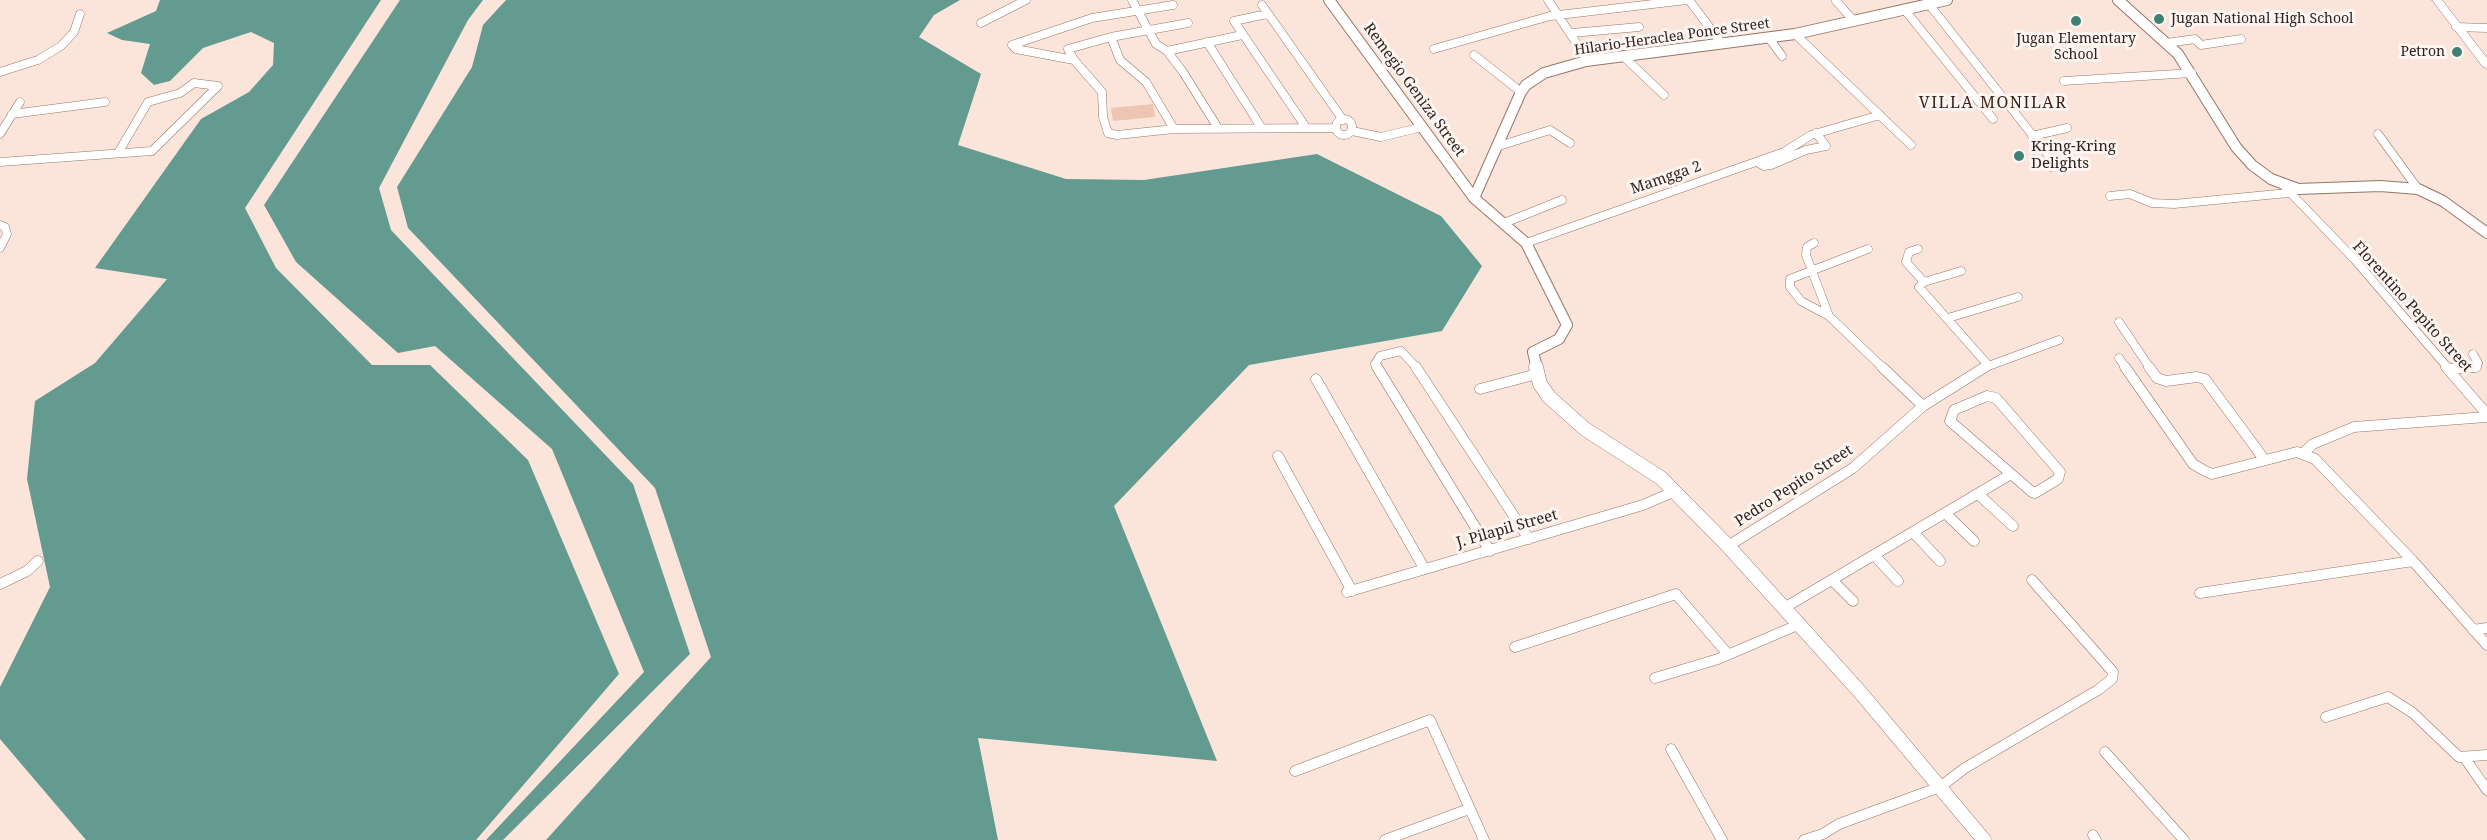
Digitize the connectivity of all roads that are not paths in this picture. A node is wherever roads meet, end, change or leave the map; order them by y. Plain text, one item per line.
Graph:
1 (1026, 0) edge
2 (1132, 0) edge
3 (1329, 0) edge
4 (1548, 0) edge
5 (1688, 0) edge
6 (1947, 0) edge
7 (2118, 0) edge
8 (2437, 0) edge
9 (2445, 0) edge
10 (1836, 2) edge
11 (1928, 3) junction
12 (1173, 5) dead end
13 (1262, 5) dead end
14 (1904, 9) junction
15 (1138, 11) junction
16 (80, 14) dead end
17 (1267, 14) junction
18 (1560, 14) junction
19 (1854, 21) junction
20 (981, 23) dead end
21 (1188, 23) dead end
22 (1640, 27) dead end
23 (2461, 27) junction
24 (2487, 28) edge
25 (1148, 31) junction
26 (1572, 33) junction
27 (1795, 34) junction
28 (1242, 35) junction
29 (1111, 37) junction
30 (1769, 38) junction
31 (2241, 39) dead end
32 (1207, 42) junction
33 (2167, 43) junction
34 (1722, 44) junction
35 (1068, 49) junction
36 (1434, 49) dead end
37 (1167, 51) junction
38 (2487, 54) edge
39 (1048, 55) junction
40 (1474, 55) dead end
41 (1623, 56) junction
42 (1782, 56) dead end
43 (1074, 60) junction
44 (1588, 61) junction
45 (2487, 65) edge
46 (0, 72) edge
47 (2192, 73) junction
48 (2064, 81) dead end
49 (1521, 92) junction
50 (1664, 95) dead end
51 (20, 102) dead end
52 (105, 102) dead end
53 (12, 114) junction
54 (1880, 115) junction
55 (1992, 119) dead end
56 (1343, 120) junction
57 (1305, 126) junction
58 (1261, 127) junction
59 (1422, 127) junction
60 (1218, 128) junction
61 (1334, 128) junction
62 (2067, 128) dead end
63 (1174, 129) junction
64 (1352, 131) junction
65 (0, 134) edge
66 (1816, 134) junction
67 (2378, 134) dead end
68 (2032, 136) junction
69 (1570, 144) dead end
70 (1911, 145) dead end
71 (1499, 146) junction
72 (118, 153) junction
73 (0, 162) edge
74 (1757, 162) junction
75 (2050, 167) dead end
76 (2285, 189) junction
77 (2418, 189) junction
78 (2110, 196) dead end
79 (1474, 198) junction
80 (1562, 200) dead end
81 (1504, 224) junction
82 (0, 225) edge
83 (2487, 233) edge
84 (1526, 243) junction
85 (1814, 243) dead end
86 (0, 248) edge
87 (1868, 249) dead end
88 (1918, 249) dead end
89 (1814, 271) junction
90 (1961, 272) dead end
91 (1924, 282) junction
92 (2018, 297) dead end
93 (1829, 316) junction
94 (1948, 318) junction
95 (2119, 322) dead end
96 (2059, 340) dead end
97 (2473, 354) dead end
98 (2119, 358) dead end
99 (1988, 365) junction
100 (2450, 369) junction
101 (1537, 374) junction
102 (1316, 379) dead end
103 (1480, 388) dead end
104 (1923, 406) junction
105 (2303, 453) junction
106 (1278, 456) dead end
107 (2264, 459) junction
108 (2011, 474) junction
109 (1673, 492) junction
110 (1978, 494) junction
111 (1945, 513) junction
112 (2013, 526) dead end
113 (1913, 532) junction
114 (1529, 539) junction
115 (1974, 541) dead end
116 (1728, 546) junction
117 (1490, 550) junction
118 (1874, 555) junction
119 (38, 561) dead end
120 (1940, 561) dead end
121 (2414, 561) junction
122 (1424, 568) junction
123 (1832, 580) junction
124 (2032, 580) dead end
125 (1899, 581) dead end
126 (0, 584) edge
127 (2200, 593) dead end
128 (1853, 601) dead end
129 (1784, 608) junction
130 (1800, 624) junction
131 (2487, 628) edge
132 (2473, 630) junction
133 (2487, 645) edge
134 (1515, 647) dead end
135 (1727, 653) junction
136 (1655, 678) dead end
137 (2326, 717) dead end
138 (1671, 749) dead end
139 (2105, 752) dead end
140 (2487, 755) edge
141 (2464, 757) junction
142 (1295, 771) dead end
143 (1940, 787) junction
144 (2487, 790) edge
145 (1469, 809) junction
146 (1385, 840) edge
147 (1484, 840) edge
148 (1722, 840) edge
149 (1804, 840) edge
150 (1984, 840) edge
151 (2184, 840) edge

1 - 20 street
2 - 15 street
3 - 59 street, Remegio Geniza Street
4 - 18 street
5 - 18 street
5 - 34 street
6 - 11 street, Hilario-Heraclea Ponce Street
7 - 33 street
8 - 23 main road
9 - 23 main road
10 - 19 street
11 - 14 street, Hilario-Heraclea Ponce Street
11 - 68 street
12 - 15 street
13 - 17 street
14 - 19 street, Hilario-Heraclea Ponce Street
14 - 55 street
15 - 25 street
15 - 39 street
16 - 46 street
17 - 28 street
17 - 56 street
18 - 26 street
18 - 36 street
19 - 27 street, Hilario-Heraclea Ponce Street
21 - 25 street
22 - 26 street
23 - 24 street
23 - 38 main road
23 - 45 main road
25 - 29 street
25 - 37 street
26 - 44 street
27 - 30 street, Hilario-Heraclea Ponce Street
27 - 54 street
28 - 32 street
28 - 57 street
29 - 35 street
29 - 63 street
30 - 34 street, Hilario-Heraclea Ponce Street
30 - 42 street
31 - 33 street
32 - 37 street
32 - 58 street
33 - 47 street
34 - 41 street, Hilario-Heraclea Ponce Street
35 - 39 street
35 - 43 street
37 - 60 street
39 - 43 street
40 - 49 street
41 - 44 street, Hilario-Heraclea Ponce Street
41 - 50 street
43 - 63 street
44 - 49 street, Hilario-Heraclea Ponce Street
47 - 48 street
47 - 76 street
49 - 71 street, Hilario-Heraclea Ponce Street
51 - 53 street
52 - 53 street
53 - 65 street
54 - 66 street, Mamgga 2
54 - 70 street
56 - 61 street
56 - 64 street
57 - 58 street
57 - 61 street
58 - 60 street
59 - 64 street
59 - 79 street, Remegio Geniza Street
60 - 63 street
61 - 64 street
62 - 68 street
66 - 74 street, Mamgga 2
66 - 74 street
67 - 77 street
68 - 75 street
69 - 71 street
71 - 79 street, Hilario-Heraclea Ponce Street
72 - 72 street
72 - 73 street
74 - 84 street, Mamgga 2
76 - 77 street
76 - 78 street
76 - 100 street, Florentino Pepito Street
77 - 83 street
79 - 81 street
80 - 81 street
81 - 84 street
82 - 86 street
84 - 101 street
85 - 89 street
87 - 89 street
88 - 91 street
89 - 93 street
89 - 93 street
90 - 91 street
91 - 94 street
92 - 94 street
93 - 104 street
94 - 99 street
95 - 107 street
96 - 99 street, Pedro Pepito Street
97 - 100 street
98 - 107 street
99 - 104 street, Pedro Pepito Street
100 - 105 street, Florentino Pepito Street
101 - 103 street
101 - 109 street
102 - 122 street
104 - 116 street, Pedro Pepito Street
105 - 107 street
105 - 121 street
106 - 122 street, J. Pilapil Street
108 - 108 street
108 - 110 street
109 - 114 street, J. Pilapil Street
109 - 116 street
110 - 111 street
110 - 112 street
111 - 113 street
111 - 115 street
113 - 118 street
113 - 120 street
114 - 117 street, J. Pilapil Street
114 - 117 street
116 - 129 street
117 - 122 street, J. Pilapil Street
118 - 123 street
118 - 125 street
119 - 126 street
121 - 127 street
121 - 132 street
123 - 128 street
123 - 129 street
124 - 143 street
129 - 130 street
130 - 135 street
130 - 143 street
131 - 132 street
132 - 133 street
134 - 135 street
135 - 136 street
137 - 141 street
138 - 148 street
139 - 151 street
140 - 141 street
141 - 144 street
142 - 145 street
143 - 149 street
143 - 150 street
145 - 146 street
145 - 147 street

